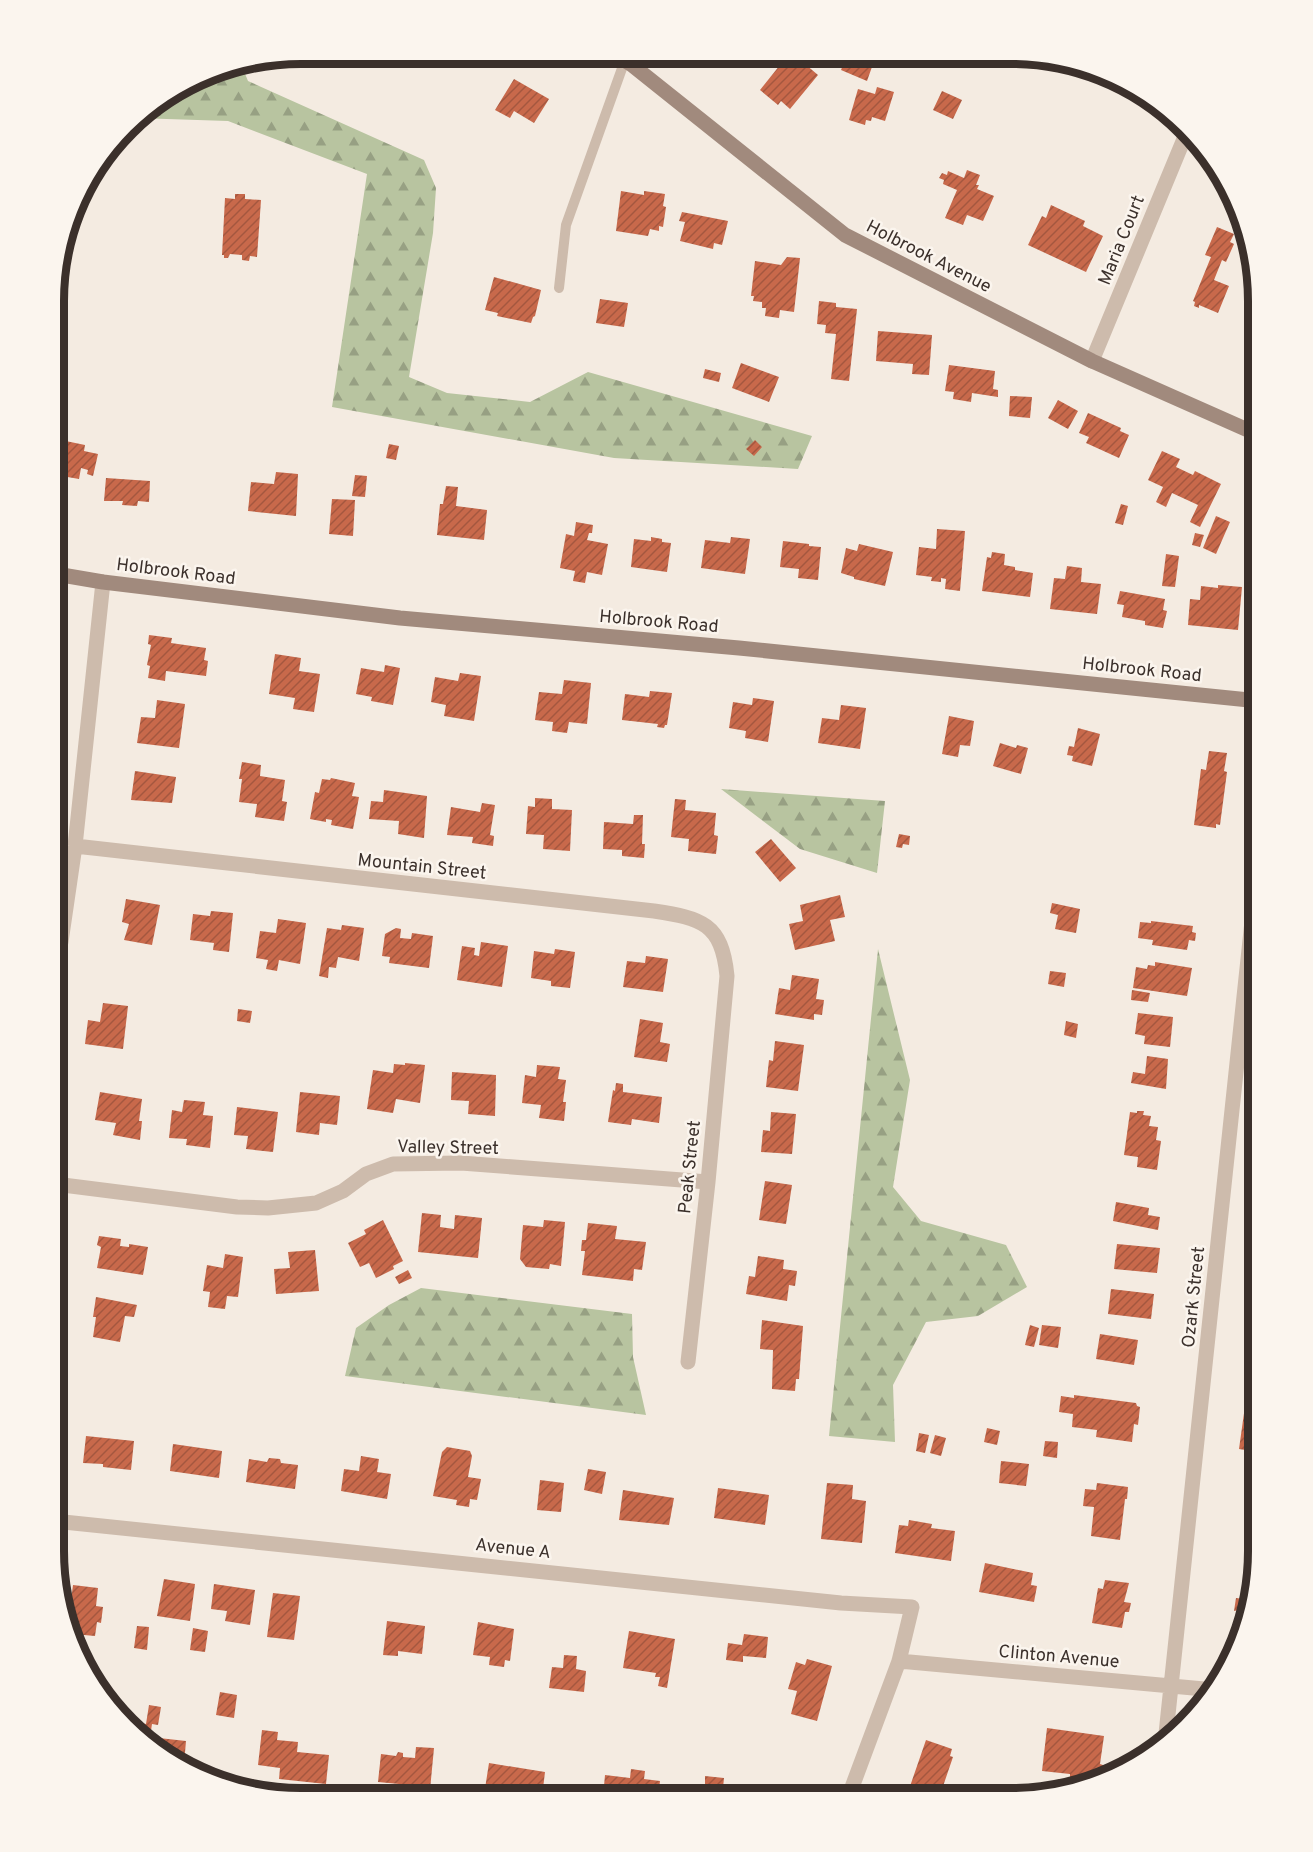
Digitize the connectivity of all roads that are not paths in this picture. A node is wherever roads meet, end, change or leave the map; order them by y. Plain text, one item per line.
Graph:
1 (619, 64) edge
2 (630, 64) edge
3 (1184, 139) edge
4 (559, 288) dead end
5 (1092, 361) junction
6 (1248, 430) edge
7 (64, 575) edge
8 (103, 582) junction
9 (1248, 700) edge
10 (75, 846) junction
11 (64, 921) edge
12 (1248, 960) edge
13 (727, 976) joint
14 (708, 1182) junction
15 (64, 1185) edge
16 (688, 1362) dead end
17 (64, 1522) edge
18 (899, 1661) junction
19 (1172, 1686) junction
20 (1204, 1689) edge
21 (1167, 1729) edge
22 (852, 1788) edge

1 - 4 lane
2 - 5 street, Holbrook Avenue
3 - 5 street, Maria Court
5 - 6 street, Holbrook Avenue
7 - 8 street, Holbrook Road
8 - 9 street, Holbrook Road
8 - 10 street
10 - 11 street
10 - 13 street, Mountain Street
12 - 19 street, Ozark Street
13 - 14 street, Peak Street
14 - 15 street, Valley Street
14 - 16 street, Peak Street
17 - 18 street, Avenue A
18 - 19 street, Clinton Avenue
18 - 22 street
19 - 20 street, Clinton Avenue
19 - 21 street, Ozark Street

